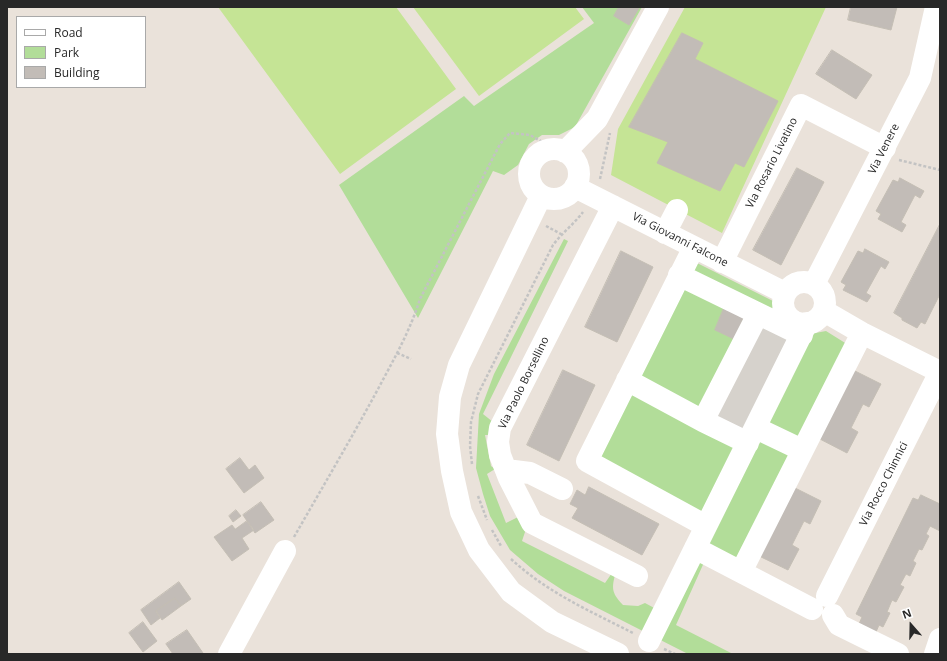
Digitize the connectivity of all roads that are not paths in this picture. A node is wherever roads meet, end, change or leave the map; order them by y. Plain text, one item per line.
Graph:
1 (658, 7) edge
2 (936, 7) edge
3 (556, 151) junction
4 (883, 152) junction
5 (575, 187) junction
6 (541, 196) junction
7 (604, 202) junction
8 (677, 210) dead end
9 (666, 233) junction
10 (694, 247) junction
11 (722, 262) junction
12 (679, 275) junction
13 (814, 284) junction
14 (785, 293) junction
15 (758, 314) junction
16 (811, 323) junction
17 (862, 333) junction
18 (940, 372) edge
19 (627, 380) junction
20 (703, 421) junction
21 (752, 435) junction
22 (802, 450) junction
23 (506, 470) junction
24 (562, 489) dead end
25 (706, 526) junction
26 (695, 548) junction
27 (285, 551) road end
28 (741, 572) junction
29 (637, 576) dead end
30 (824, 606) junction
31 (940, 639) edge
32 (649, 641) road end
33 (229, 654) edge
34 (618, 654) edge
35 (898, 654) edge
36 (935, 654) edge

1 - 3 street
2 - 4 street, Via Venere
3 - 5 street
3 - 6 street
4 - 11 street, Via Rosario Livatino
4 - 13 street, Via Venere
5 - 6 street
5 - 7 street, Via Giovanni Falcone
6 - 34 street
7 - 9 street, Via Giovanni Falcone
7 - 23 street, Via Paolo Borsellino
8 - 9 street
9 - 10 street, Via Giovanni Falcone
10 - 11 street, Via Giovanni Falcone
10 - 12 street
11 - 14 street, Via Giovanni Falcone
12 - 15 street
12 - 19 street
13 - 14 street
13 - 16 street
14 - 16 street
15 - 16 street
15 - 20 street
16 - 17 street
16 - 21 street
17 - 18 street
17 - 22 street
18 - 30 street, Via Rocco Chinnici
19 - 20 street
19 - 25 street
20 - 21 street
21 - 22 street
21 - 25 street
22 - 28 street
23 - 24 street
23 - 29 street, Via Paolo Borsellino
25 - 26 street
26 - 28 street
26 - 32 street
27 - 33 street
28 - 30 street
30 - 35 street
31 - 36 street

